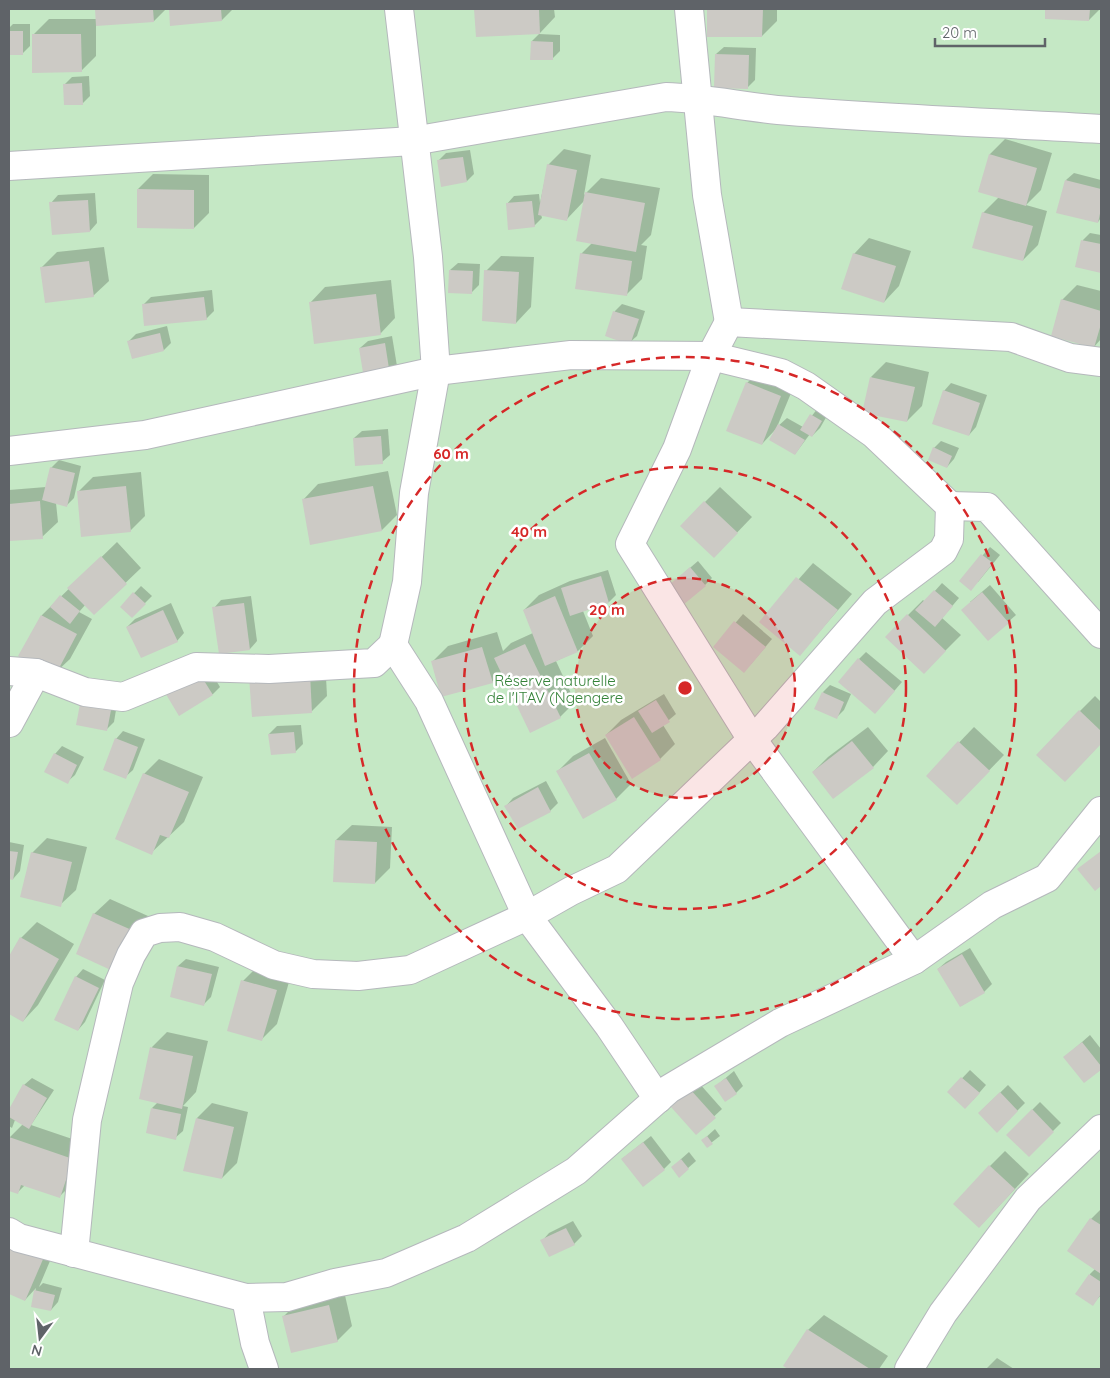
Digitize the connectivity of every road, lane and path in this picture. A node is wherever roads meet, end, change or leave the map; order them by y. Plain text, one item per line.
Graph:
1 (399, 9) edge
2 (689, 9) edge
3 (696, 98) junction
4 (1101, 129) edge
5 (413, 142) junction
6 (9, 166) edge
7 (729, 322) junction
8 (711, 356) junction
9 (1101, 362) edge
10 (436, 371) junction
11 (9, 451) edge
12 (950, 506) junction
13 (1101, 634) edge
14 (394, 645) junction
15 (9, 670) edge
16 (36, 672) junction
17 (9, 723) edge
18 (751, 738) junction
19 (1101, 810) edge
20 (527, 916) junction
21 (914, 960) junction
22 (658, 1099) junction
23 (1101, 1129) edge
24 (9, 1232) edge
25 (74, 1252) junction
26 (246, 1298) junction
27 (264, 1369) edge
28 (909, 1369) edge

1 - 5 street
2 - 3 street
3 - 4 street
3 - 5 street
3 - 7 street
5 - 6 street
5 - 10 street
7 - 8 street
7 - 9 street
8 - 10 street
8 - 12 street
8 - 18 street
10 - 11 street
10 - 14 street
12 - 13 street
12 - 18 street
14 - 16 street
14 - 20 street
15 - 16 street
16 - 17 street
18 - 20 street
18 - 21 street
19 - 21 street
20 - 22 street
20 - 25 street
21 - 22 street
22 - 26 street
23 - 28 street
24 - 25 street
25 - 26 street
26 - 27 street

